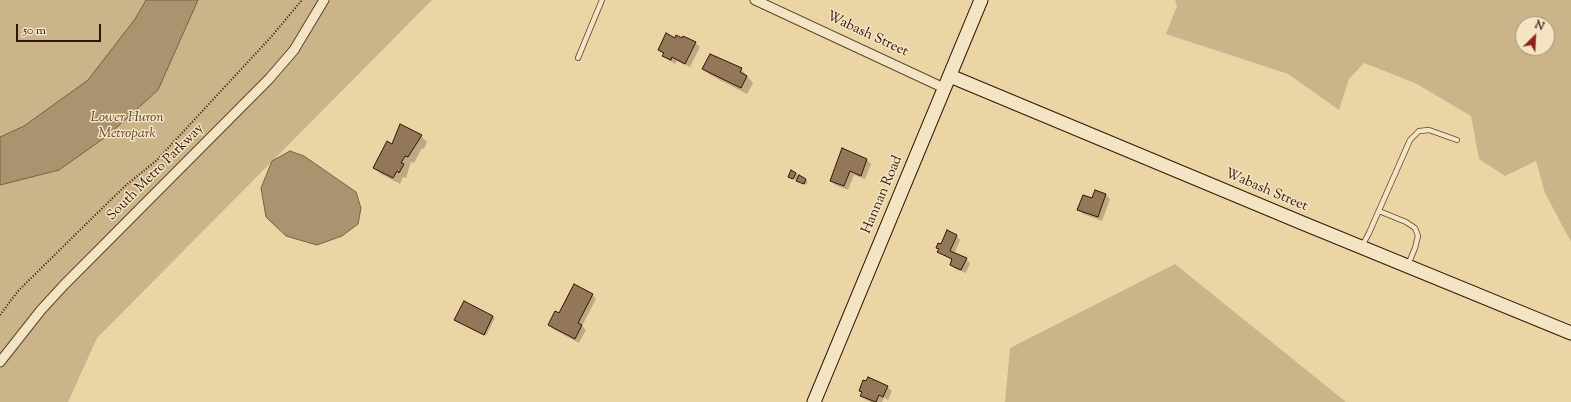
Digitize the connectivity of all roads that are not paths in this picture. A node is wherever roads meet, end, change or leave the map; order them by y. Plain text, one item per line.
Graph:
1 (324, 0) edge
2 (602, 0) edge
3 (755, 0) edge
4 (981, 0) edge
5 (578, 58) dead end
6 (950, 76) junction
7 (944, 88) junction
8 (1457, 140) dead end
9 (1379, 211) junction
10 (1361, 247) junction
11 (1407, 266) junction
12 (1571, 333) edge
13 (0, 362) edge
14 (814, 402) edge

1 - 13 street, South Metro Parkway
2 - 5 lane
3 - 7 street, Wabash Street
4 - 6 street, Hannan Road
6 - 7 street, Hannan Road
6 - 10 street, Wabash Street
7 - 14 street, Hannan Road
8 - 9 lane
9 - 10 lane
9 - 11 lane
10 - 11 street, Wabash Street
11 - 12 street, Wabash Street

